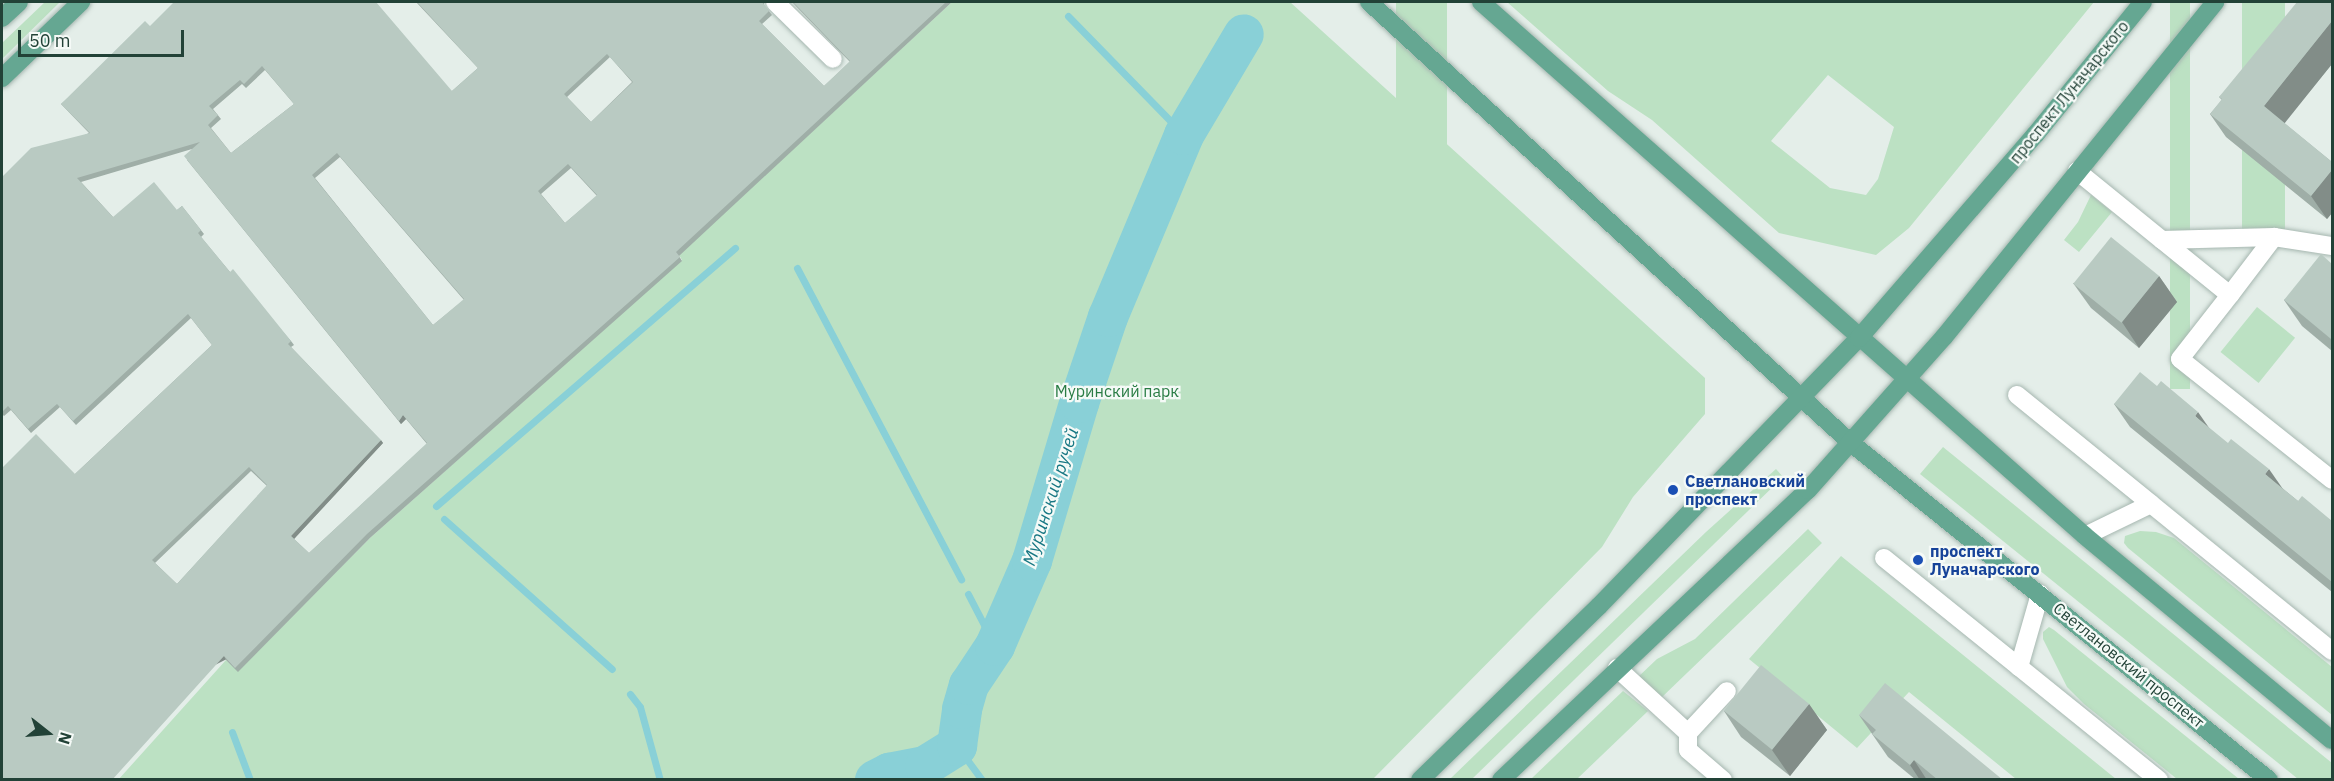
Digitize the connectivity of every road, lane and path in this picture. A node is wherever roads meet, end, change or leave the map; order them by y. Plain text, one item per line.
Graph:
1 (19, 2) edge
2 (81, 2) edge
3 (775, 2) edge
4 (1369, 2) edge
5 (1481, 2) edge
6 (2143, 2) edge
7 (2215, 2) edge
8 (2, 18) edge
9 (833, 59) dead end
10 (2, 78) edge
11 (2077, 171) junction
12 (2274, 237) junction
13 (2162, 240) junction
14 (2332, 246) edge
15 (2230, 295) junction
16 (1860, 338) junction
17 (1907, 381) junction
18 (2017, 395) dead end
19 (1802, 399) junction
20 (1851, 443) junction
21 (2332, 480) edge
22 (2151, 504) junction
23 (2085, 536) junction
24 (1884, 558) dead end
25 (2040, 594) junction
26 (2332, 651) edge
27 (2019, 667) junction
28 (1617, 668) junction
29 (1727, 691) dead end
30 (1688, 733) junction
31 (2332, 740) edge
32 (1420, 780) edge
33 (1501, 780) edge
34 (1723, 780) edge
35 (2158, 780) edge
36 (2269, 780) edge

1 - 8 main road
2 - 10 main road
3 - 9 street
4 - 19 main road, Светлановский проспект
5 - 16 main road
6 - 16 main road, проспект Луначарского
7 - 11 main road
11 - 13 street
11 - 17 main road
12 - 13 street
12 - 14 street
12 - 15 street
13 - 15 street
15 - 21 street
16 - 17 main road
16 - 19 main road, проспект Луначарского
17 - 20 main road
17 - 23 main road
18 - 22 street
19 - 20 main road, Светлановский проспект
19 - 32 main road, проспект Луначарского
20 - 25 main road, Светлановский проспект
20 - 28 main road
22 - 23 street
22 - 26 street
23 - 31 main road
24 - 27 street
25 - 27 street
25 - 36 main road, Светлановский проспект
27 - 35 street
28 - 30 street
28 - 33 main road
29 - 30 street
30 - 34 street

